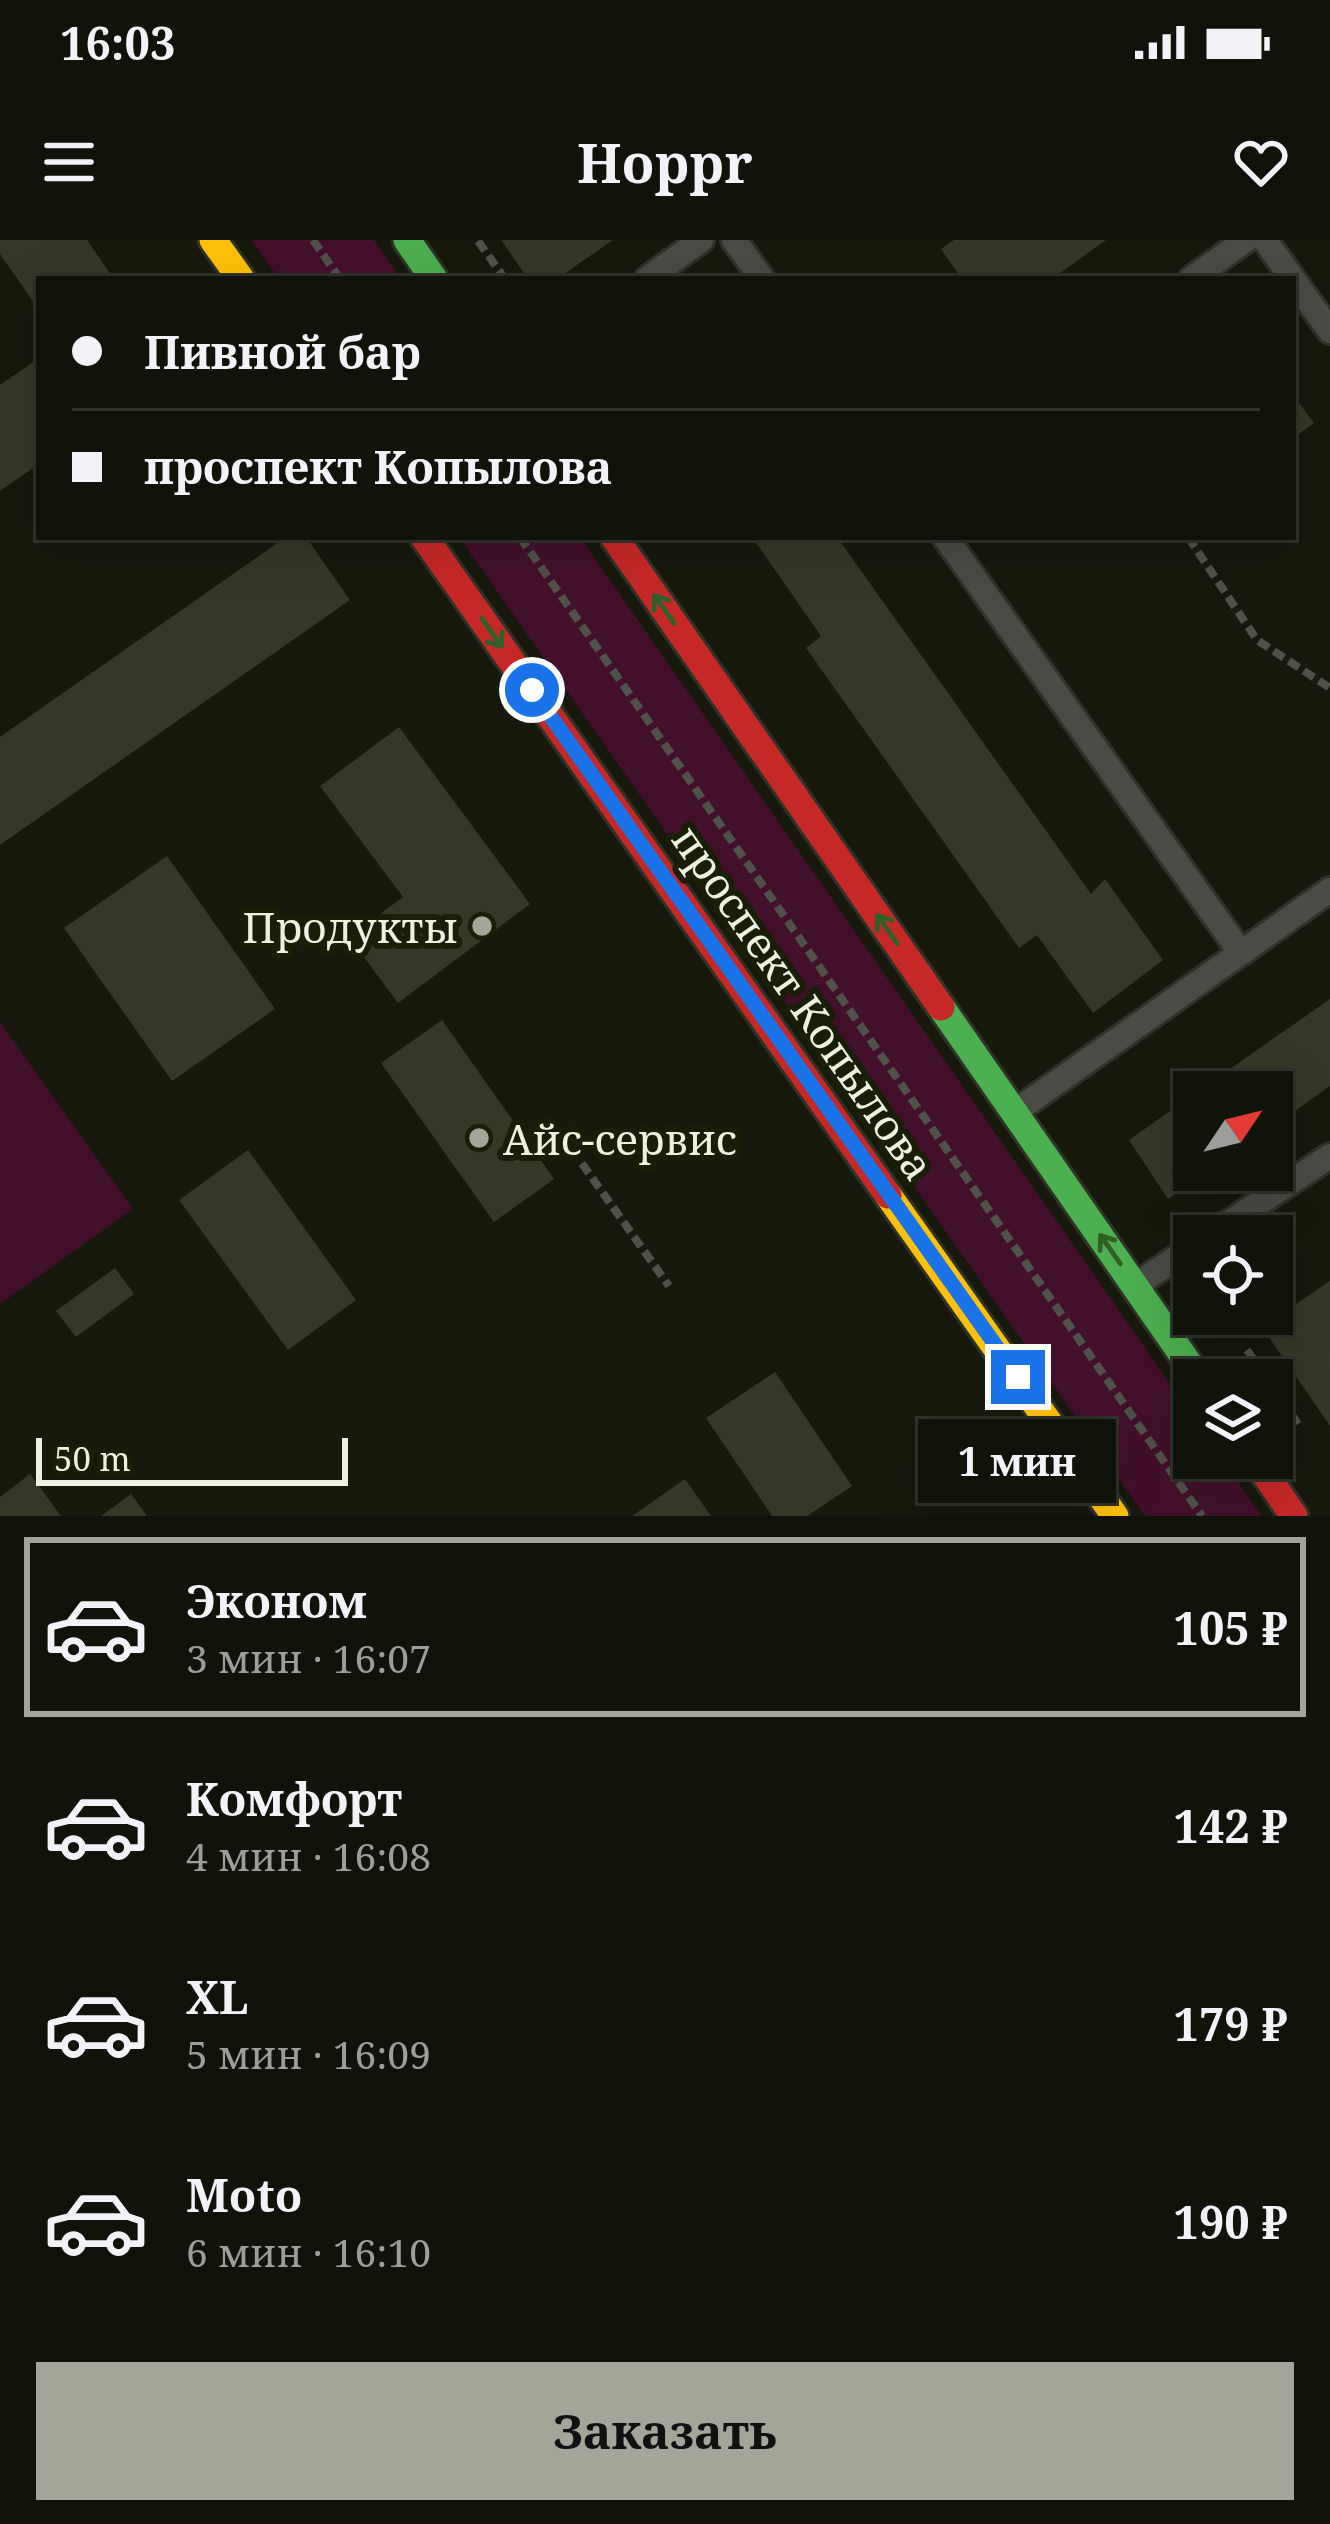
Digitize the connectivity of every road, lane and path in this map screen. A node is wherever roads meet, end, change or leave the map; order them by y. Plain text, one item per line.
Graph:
1 (214, 240) edge
2 (313, 240) edge
3 (407, 240) edge
4 (478, 240) edge
5 (701, 240) edge
6 (734, 240) edge
7 (1246, 240) edge
8 (1265, 240) edge
9 (239, 276) edge
10 (338, 276) edge
11 (432, 276) edge
12 (503, 276) edge
13 (650, 276) edge
14 (760, 276) edge
15 (1196, 276) edge
16 (1291, 276) edge
17 (1296, 283) edge
18 (1330, 331) edge
19 (426, 540) edge
20 (522, 540) edge
21 (616, 540) edge
22 (947, 540) edge
23 (1190, 540) edge
24 (1330, 688) edge
25 (1330, 890) edge
26 (1241, 952) junction
27 (1015, 1112) junction
28 (561, 1134) dead end
29 (1330, 1156) edge
30 (1241, 1215) edge
31 (1173, 1260) edge
32 (1135, 1285) junction
33 (669, 1286) dead end
34 (1186, 1359) edge
35 (1268, 1479) edge
36 (1114, 1516) edge
37 (1202, 1516) edge
38 (1294, 1516) edge

1 - 9 street
2 - 10 path
3 - 11 street
4 - 12 path
5 - 13 lane
6 - 14 lane
7 - 15 lane
8 - 16 lane
17 - 18 lane
19 -> 36 street, проспект Копылова
20 - 37 path
27 -> 21 street
22 - 26 lane
23 - 24 path
25 - 26 lane
26 - 27 lane
32 -> 27 street
28 - 33 path
29 - 30 lane
31 - 32 lane
32 - 34 street
35 - 38 street

